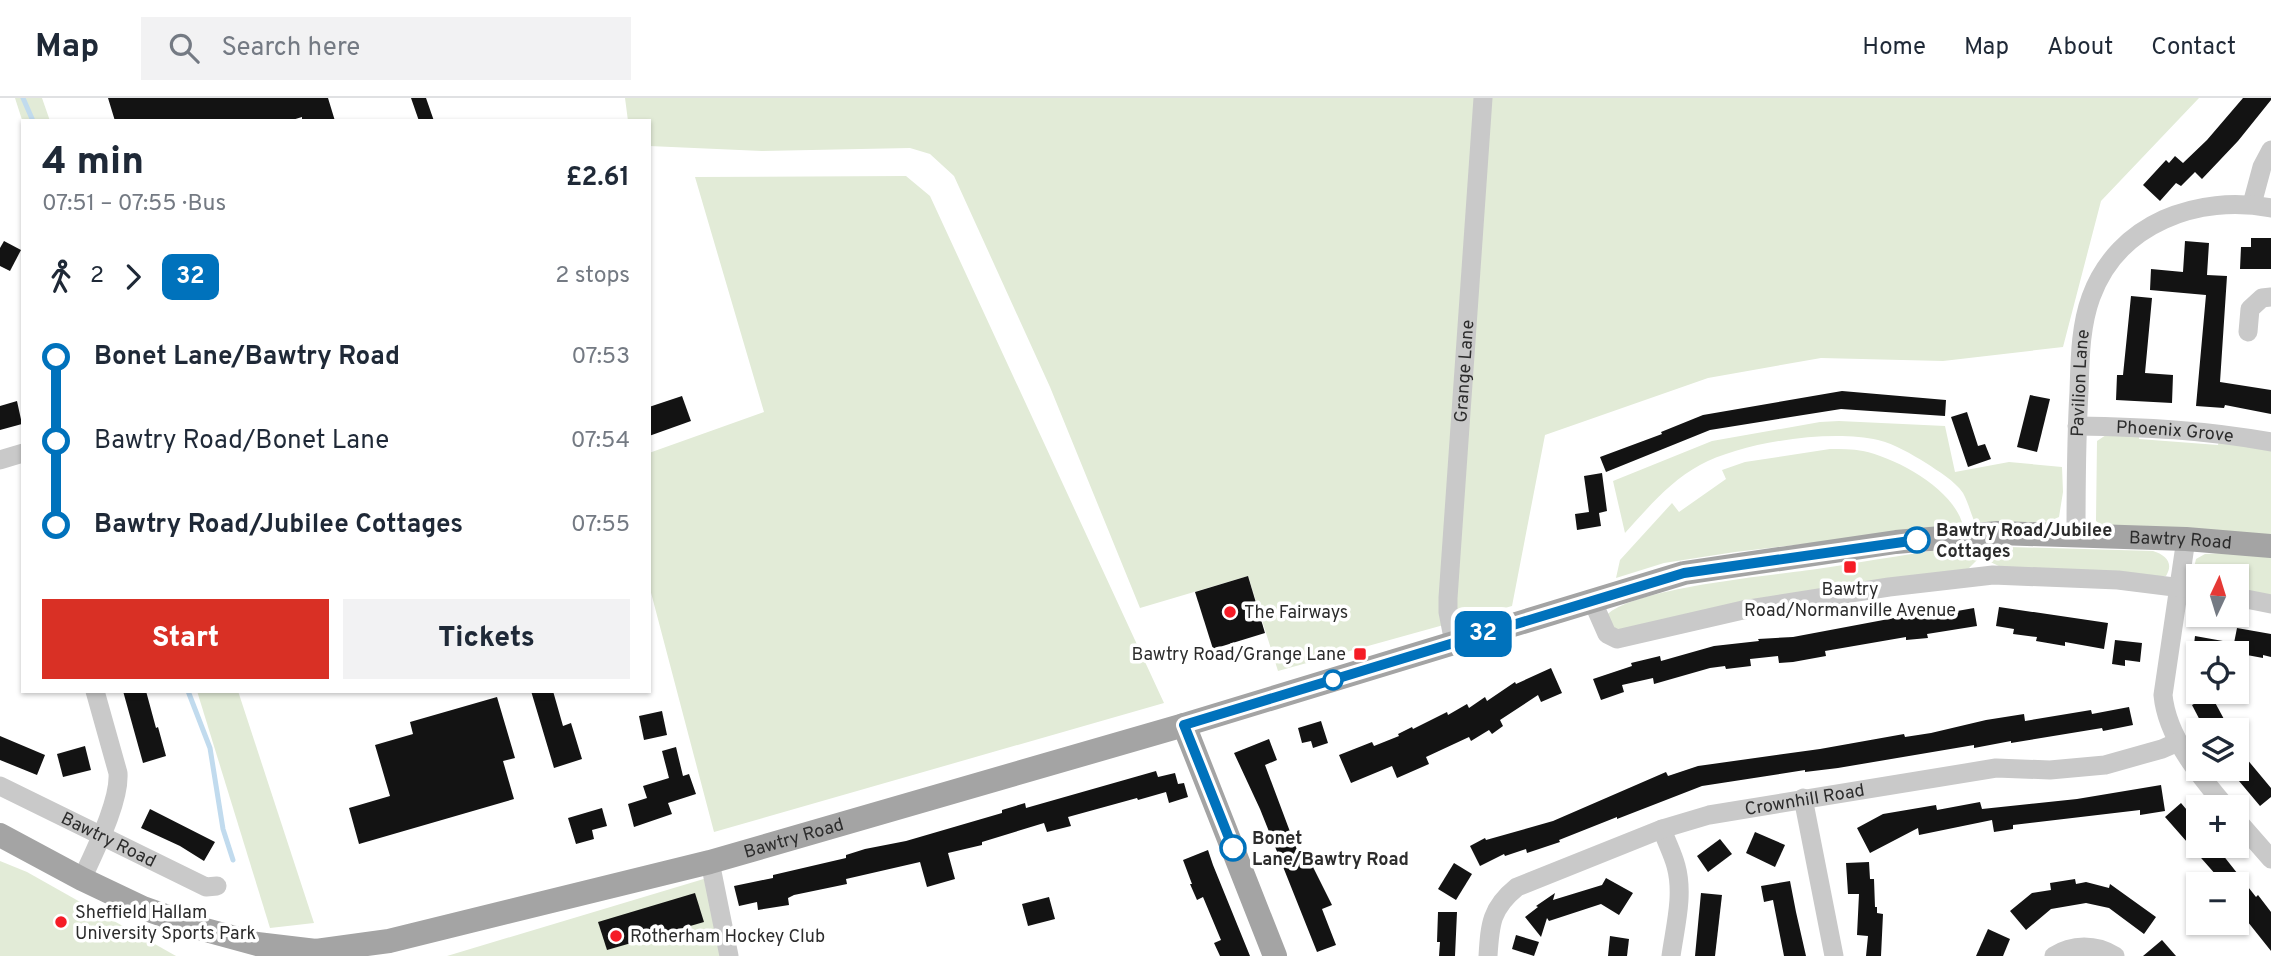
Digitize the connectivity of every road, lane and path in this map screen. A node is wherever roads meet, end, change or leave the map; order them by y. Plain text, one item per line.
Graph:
1 (1483, 98) edge
2 (2271, 150) edge
3 (2262, 206) edge
4 (2271, 298) edge
5 (2248, 332) dead end
6 (2077, 426) junction
7 (2271, 442) edge
8 (21, 454) edge
9 (0, 460) edge
10 (2076, 537) junction
11 (2186, 539) junction
12 (2271, 545) edge
13 (2188, 564) edge
14 (2186, 589) edge
15 (1592, 600) junction
16 (2249, 600) edge
17 (2186, 601) edge
18 (2271, 604) edge
19 (1454, 643) junction
20 (95, 693) edge
21 (1184, 725) junction
22 (2178, 742) junction
23 (0, 786) edge
24 (2217, 795) edge
25 (1803, 798) junction
26 (1662, 829) junction
27 (2249, 834) edge
28 (0, 835) edge
29 (101, 836) junction
30 (2271, 859) edge
31 (710, 862) junction
32 (82, 879) junction
33 (217, 886) dead end
34 (729, 956) edge
35 (1275, 956) edge
36 (1489, 956) edge
37 (1671, 956) edge
38 (1834, 956) edge
39 (2054, 956) edge
40 (2115, 956) edge

1 - 19 street, Grange Lane
2 - 3 street
3 - 6 street, Pavilion Lane
4 - 5 street
6 - 7 street, Phoenix Grove
6 - 10 street, Pavilion Lane
8 - 9 street
10 - 11 main road, Bawtry Road
10 - 15 main road, Bawtry Road
11 - 12 main road, Bawtry Road
11 - 13 street
14 - 15 street
15 - 19 main road, Bawtry Road
16 - 18 street
17 - 22 street
19 - 21 main road, Bawtry Road
20 - 29 street
21 - 31 main road, Bawtry Road
21 - 35 main road
22 - 24 street
22 - 25 street, Crownhill Road
23 - 29 street, Bawtry Road
25 - 26 street, Crownhill Road
25 - 38 street
26 - 36 street, Crownhill Road
26 - 37 street
27 - 30 street
28 - 32 main road, Bawtry Road
29 - 32 street
29 - 33 street, Bawtry Road
31 - 32 main road, Bawtry Road
31 - 34 street
39 - 40 street

